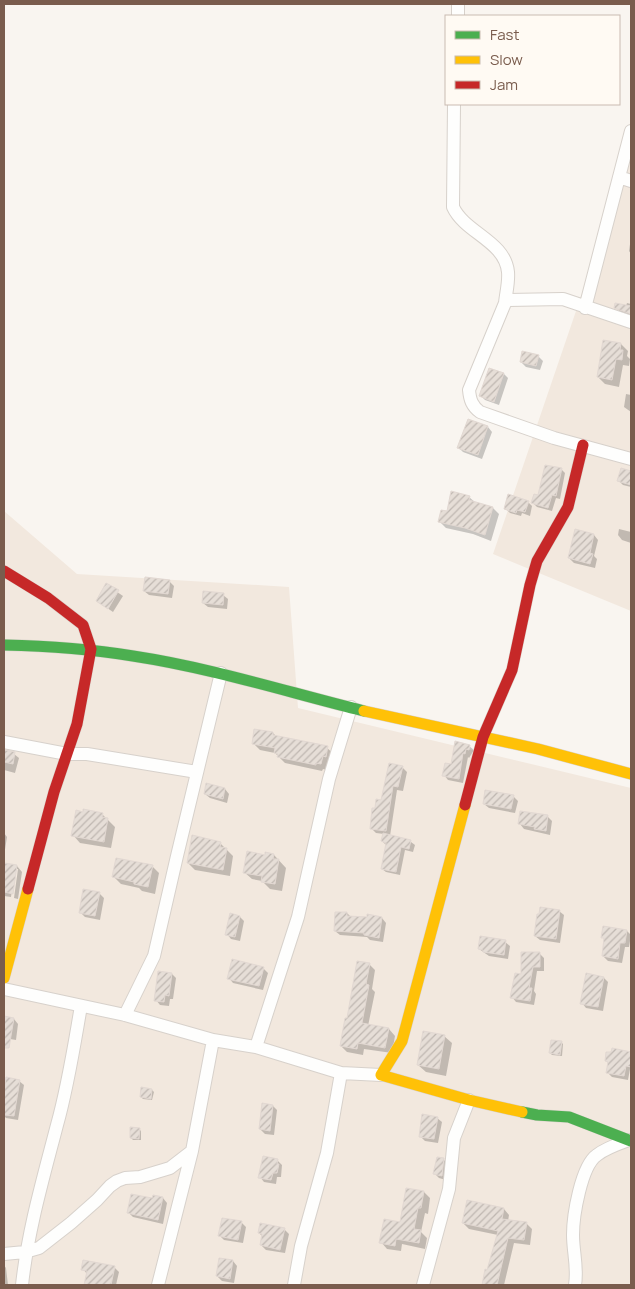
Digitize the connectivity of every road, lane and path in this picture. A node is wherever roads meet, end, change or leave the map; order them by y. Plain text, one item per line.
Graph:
1 (454, 105) edge
2 (631, 131) edge
3 (625, 179) edge
4 (505, 303) junction
5 (585, 308) junction
6 (631, 322) edge
7 (583, 446) junction
8 (631, 459) edge
9 (4, 571) edge
10 (4, 645) edge
11 (91, 649) junction
12 (221, 673) junction
13 (351, 707) junction
14 (483, 737) junction
15 (4, 742) edge
16 (67, 754) junction
17 (197, 772) junction
18 (631, 774) edge
19 (4, 978) edge
20 (4, 990) edge
21 (81, 1006) junction
22 (125, 1015) junction
23 (213, 1040) junction
24 (256, 1047) junction
25 (341, 1073) junction
26 (382, 1075) junction
27 (469, 1100) junction
28 (630, 1141) edge
29 (192, 1151) junction
30 (25, 1252) junction
31 (4, 1254) edge
32 (22, 1285) edge
33 (158, 1285) edge
34 (294, 1285) edge
35 (423, 1285) edge
36 (575, 1285) edge

1 - 4 street
2 - 3 street
3 - 5 street
4 - 5 street
4 - 7 street
5 - 6 street
7 - 8 street
7 - 14 street
9 - 11 street
10 - 11 street
11 - 12 street
11 - 16 street
12 - 13 street
12 - 17 street
13 - 14 street
13 - 24 street
14 - 18 street
14 - 26 street
15 - 16 street
16 - 17 street
16 - 19 street
17 - 22 street
20 - 21 street
21 - 22 street
21 - 30 street
22 - 23 street
23 - 24 street
23 - 29 street
24 - 25 street
25 - 26 street
25 - 34 street
26 - 27 street
27 - 28 street
27 - 35 street
28 - 36 street
29 - 30 street
29 - 33 street
30 - 31 street
30 - 32 street

